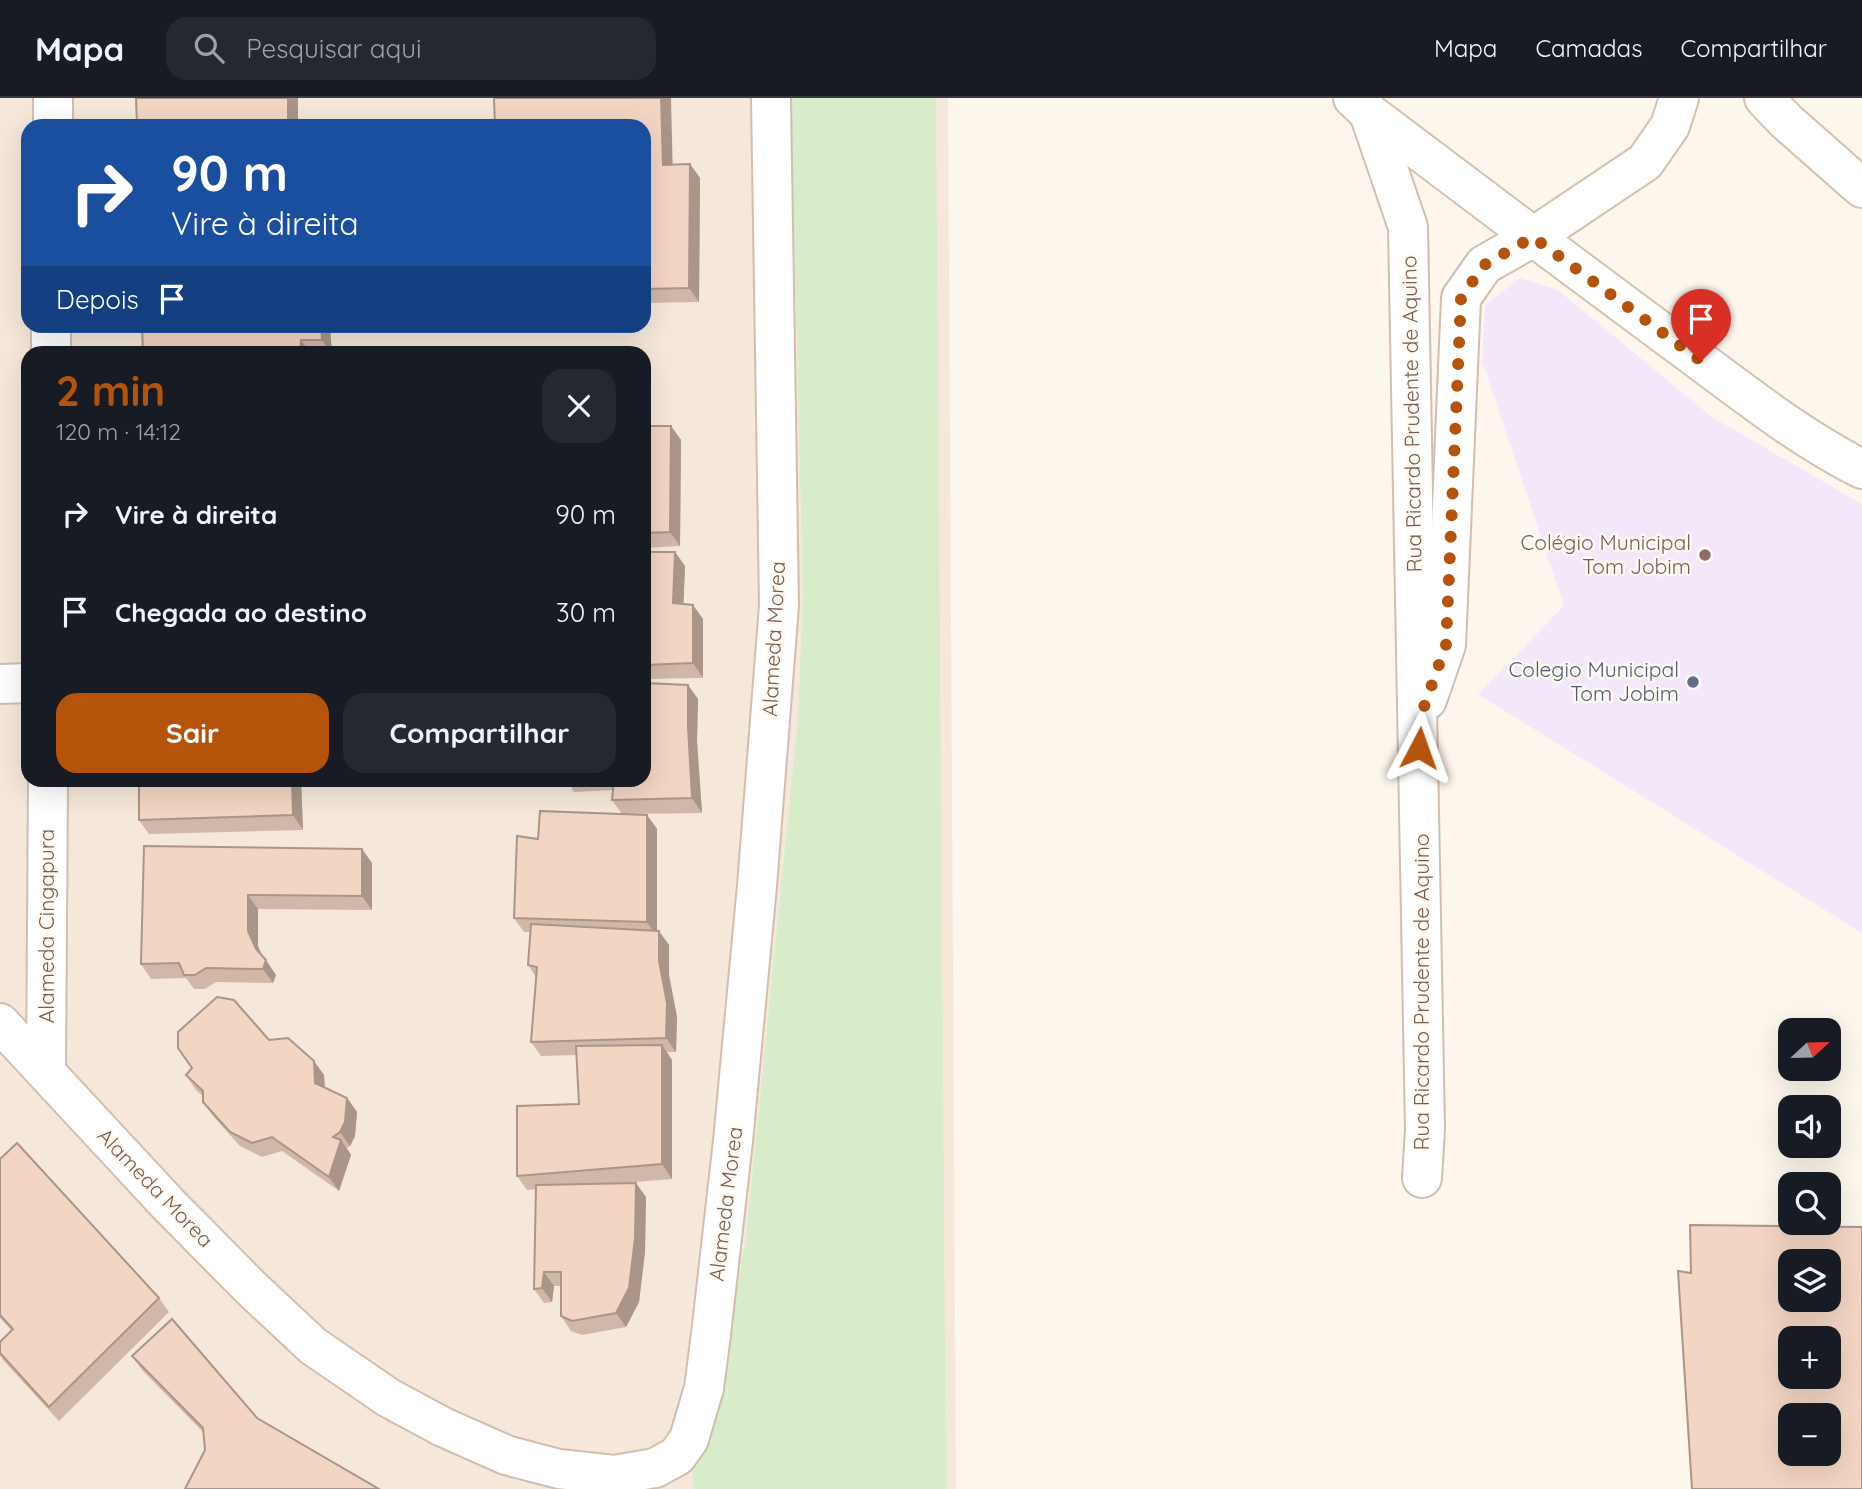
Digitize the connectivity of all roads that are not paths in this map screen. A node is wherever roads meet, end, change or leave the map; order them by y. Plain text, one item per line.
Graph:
1 (53, 98) edge
2 (771, 98) edge
3 (1679, 98) edge
4 (1764, 98) edge
5 (1361, 105) edge
6 (52, 119) edge
7 (1862, 188) edge
8 (1533, 237) junction
9 (1862, 469) edge
10 (21, 683) edge
11 (0, 684) edge
12 (1419, 721) junction
13 (48, 787) edge
14 (0, 1023) edge
15 (46, 1072) junction
16 (1422, 1178) dead end

1 - 6 street
2 - 15 street, Alameda Morea
3 - 8 street, Rua Ricardo Prudente de Aquino
4 - 7 street
5 - 8 street
5 - 12 street, Rua Ricardo Prudente de Aquino
8 - 9 street
8 - 12 street, Rua Ricardo Prudente de Aquino
10 - 11 street
12 - 16 street, Rua Ricardo Prudente de Aquino
13 - 15 street, Alameda Cingapura
14 - 15 street, Alameda Morea

